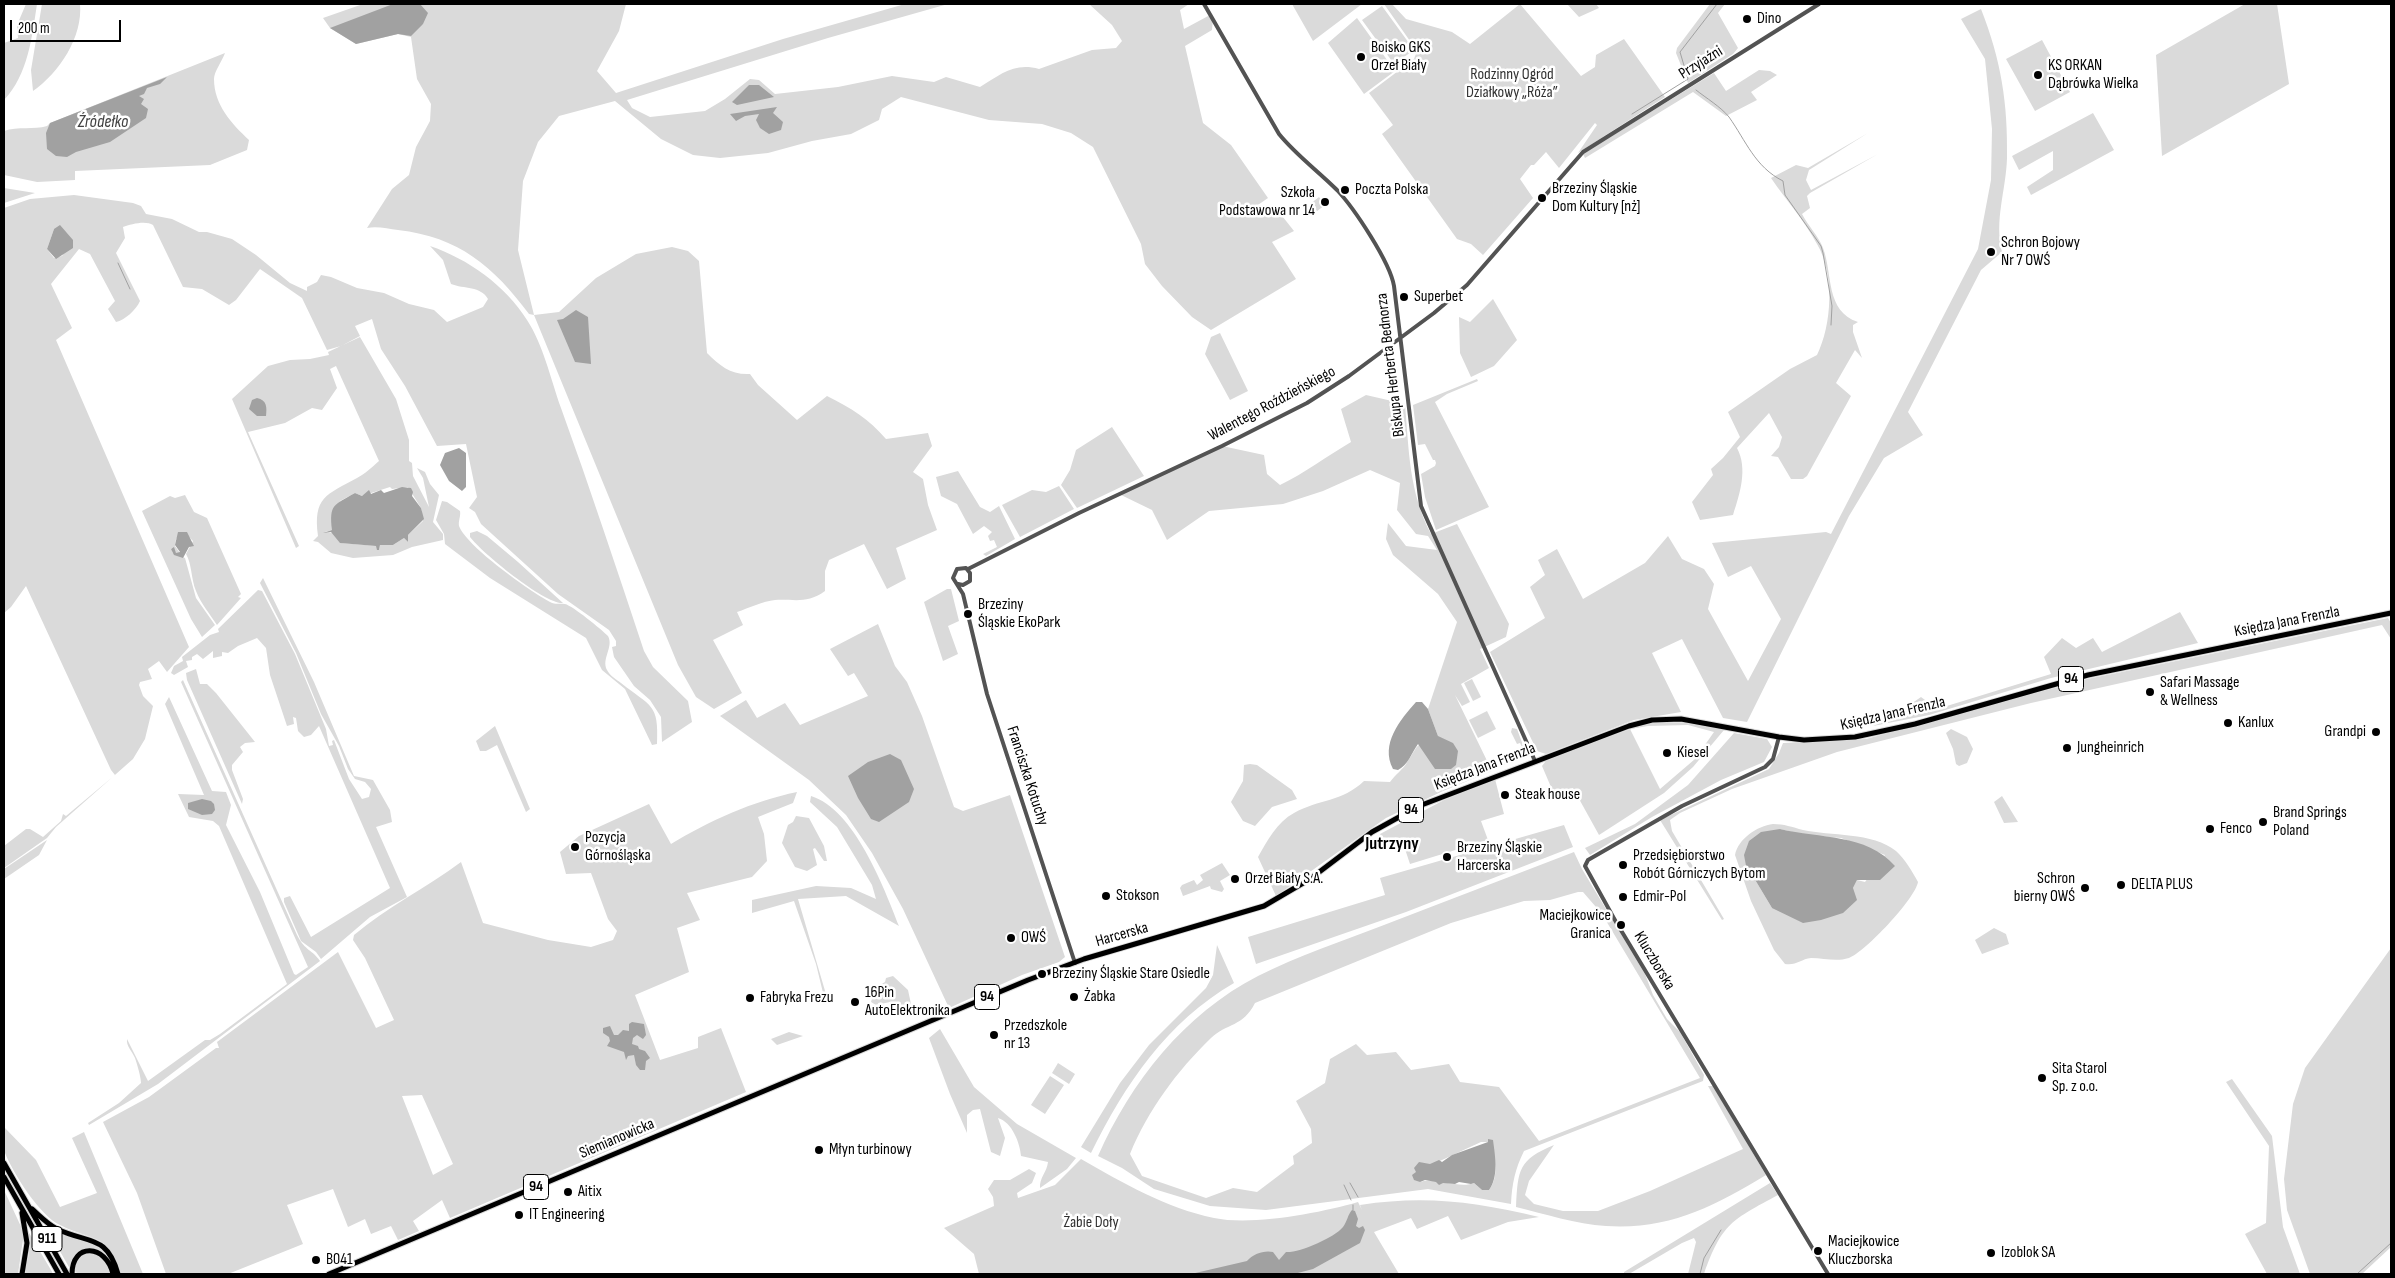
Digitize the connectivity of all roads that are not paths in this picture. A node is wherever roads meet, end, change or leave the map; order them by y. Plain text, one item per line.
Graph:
1 (1204, 4) edge
2 (1819, 4) edge
3 (1597, 143) joint
4 (1401, 339) junction
5 (981, 564) junction
6 (968, 569) junction
7 (971, 576) junction
8 (958, 584) junction
9 (966, 584) junction
10 (963, 594) junction
11 (2391, 613) edge
12 (1779, 737) junction
13 (1535, 761) junction
14 (1332, 861) joint
15 (1075, 962) junction
16 (914, 1028) joint
17 (4, 1163) edge
18 (4, 1177) edge
19 (27, 1204) junction
20 (21, 1208) junction
21 (22, 1274) edge
22 (59, 1274) edge
23 (66, 1274) edge
24 (72, 1274) edge
25 (114, 1274) edge
26 (118, 1274) edge
27 (329, 1274) edge
28 (1828, 1274) edge

1 - 4 street, Biskupa Herberta Bednorza
2 - 3 street, Przyjaźni
3 - 4 street, Walentego Roździeńskiego
4 - 5 street, Walentego Roździeńskiego
4 - 13 street, Biskupa Herberta Bednorza
5 - 6 street, Walentego Roździeńskiego
5 - 7 street, Walentego Roździeńskiego
6 - 7 street
6 - 8 street
7 - 9 street
8 - 9 street
8 - 10 street, Franciszka Kotuchy
9 - 10 street
10 - 15 street, Franciszka Kotuchy
11 - 12 main road, Księdza Jana Frenzla / 94
12 - 13 main road, Księdza Jana Frenzla / 94
12 - 28 street, Kluczborska
13 - 14 main road, Księdza Jana Frenzla / 94
14 - 15 main road, Harcerska / 94
15 - 16 main road, Harcerska / 94
16 - 27 main road, Siemianowicka / 94
17 - 19 main road, 911
18 - 20 main road, 911
19 - 23 main road, 911
19 - 26 main road
20 - 21 main road
20 - 22 main road, 911
24 - 25 main road

